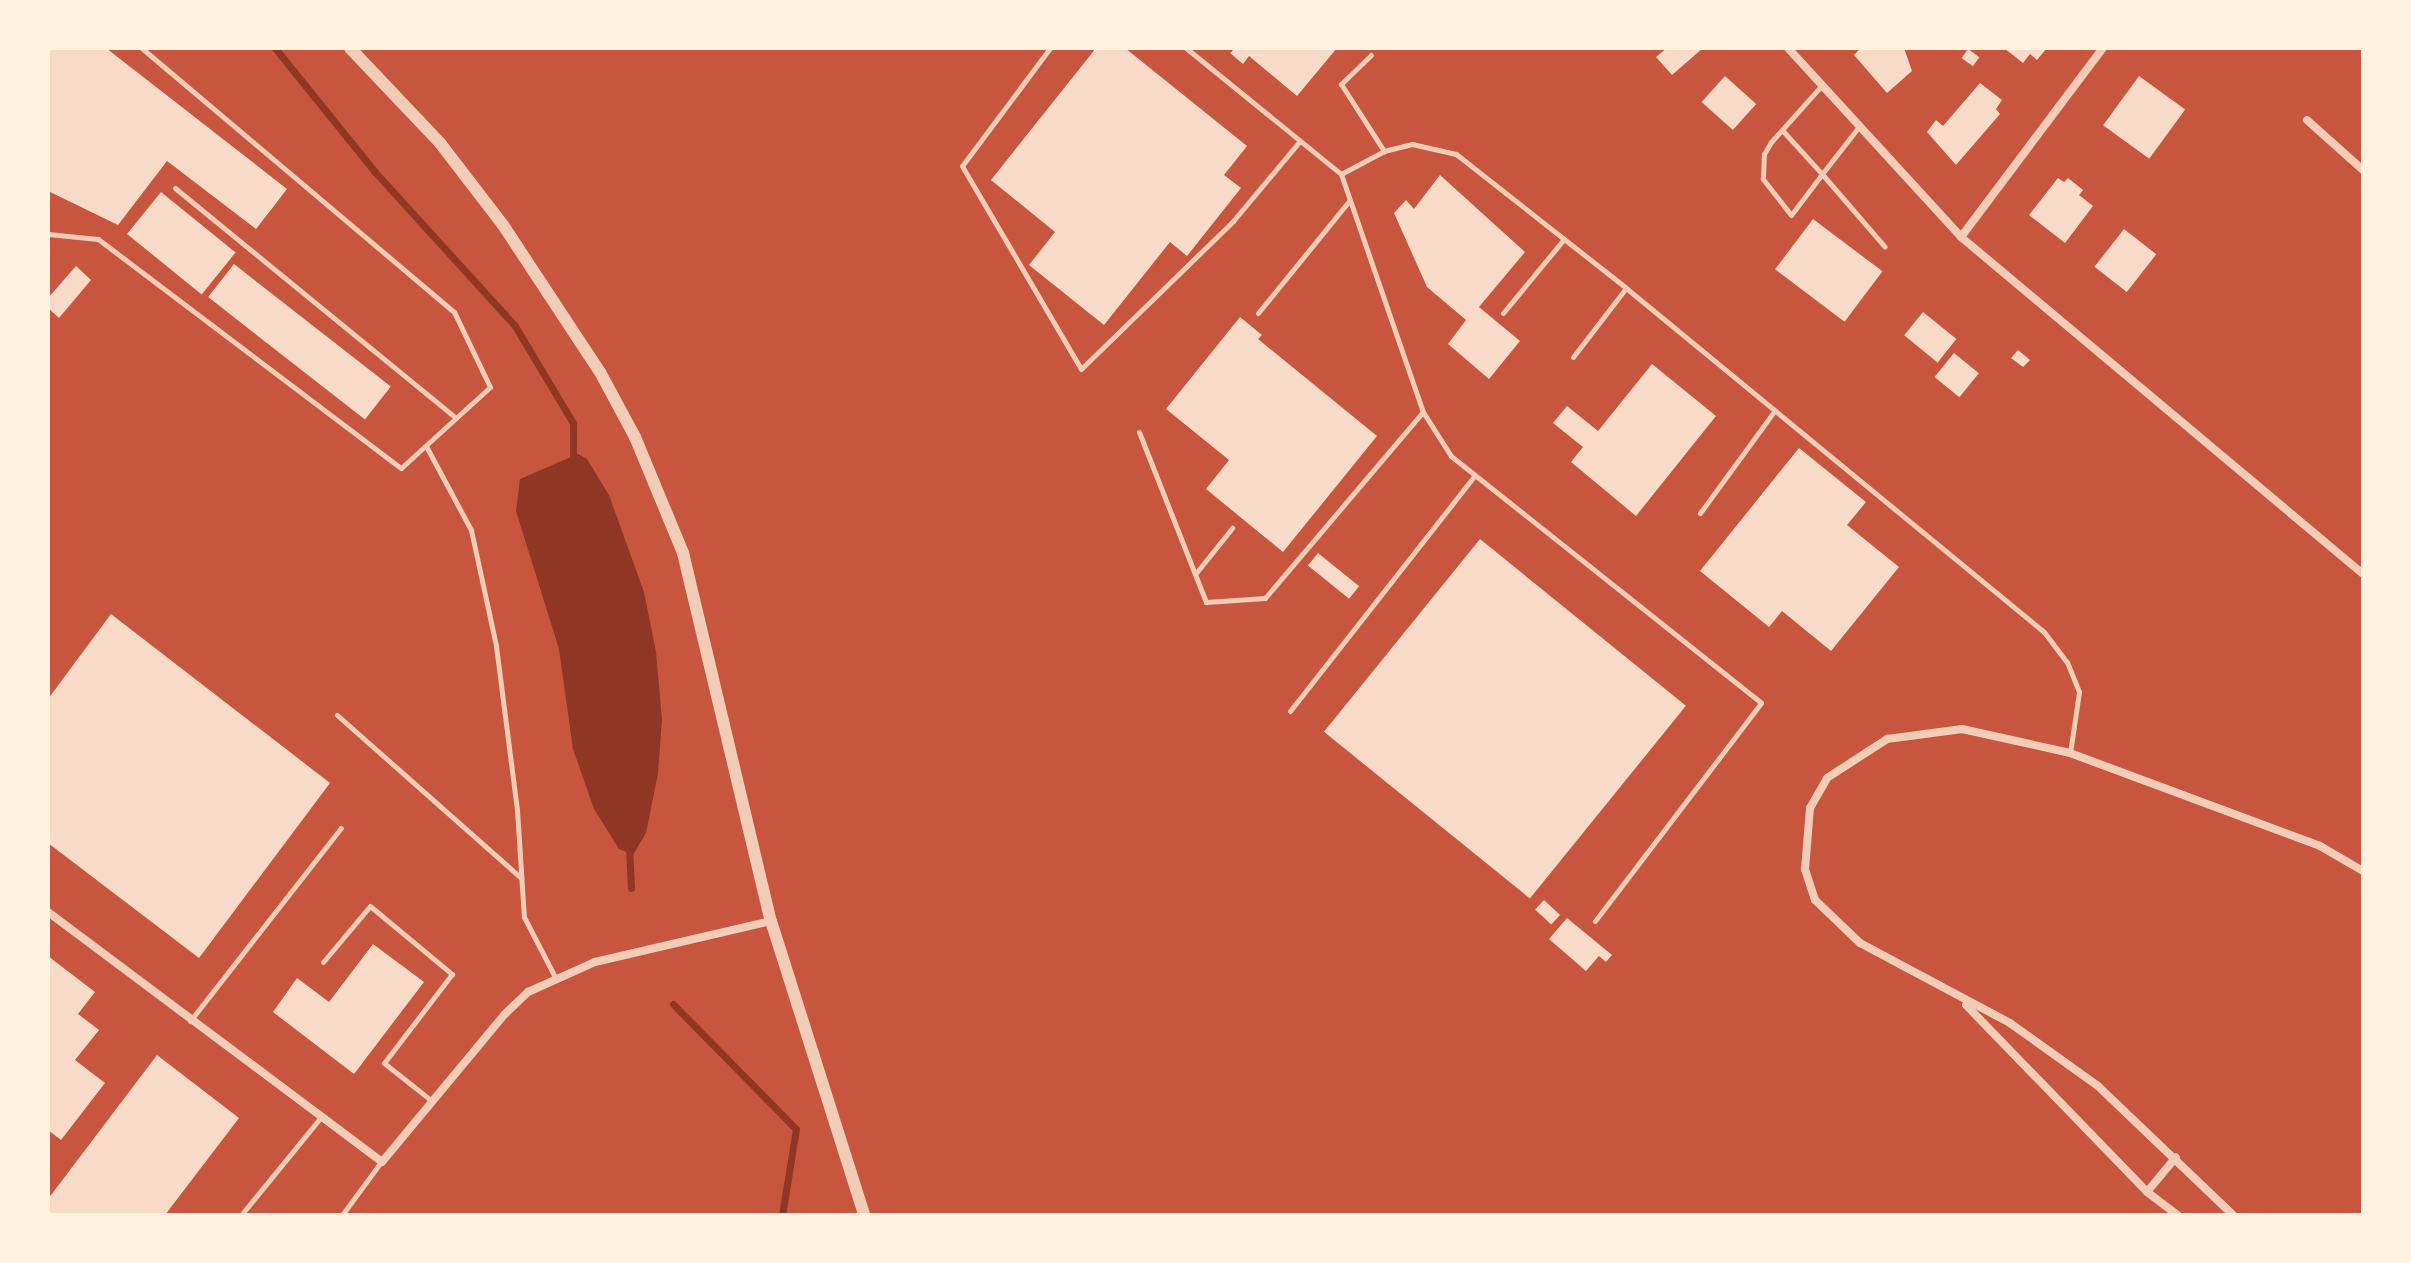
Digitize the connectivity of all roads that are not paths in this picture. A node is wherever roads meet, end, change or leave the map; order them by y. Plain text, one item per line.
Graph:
1 (142, 48) edge
2 (350, 48) edge
3 (1050, 48) edge
4 (1186, 48) edge
5 (1788, 48) edge
6 (2103, 48) edge
7 (1371, 55) dead end
8 (1821, 86) junction
9 (2307, 120) dead end
10 (1857, 129) junction
11 (1782, 130) junction
12 (1300, 141) junction
13 (1384, 151) junction
14 (2363, 170) edge
15 (1341, 174) junction
16 (1822, 174) junction
17 (175, 188) dead end
18 (1350, 200) junction
19 (48, 234) edge
20 (1961, 237) junction
21 (1564, 239) junction
22 (1885, 247) dead end
23 (1626, 288) junction
24 (1258, 313) dead end
25 (1503, 313) dead end
26 (1573, 357) dead end
27 (1775, 410) junction
28 (1423, 412) junction
29 (456, 418) junction
30 (1139, 432) dead end
31 (426, 446) junction
32 (1474, 476) junction
33 (1700, 513) dead end
34 (1232, 528) dead end
35 (1195, 574) junction
36 (2363, 574) edge
37 (1290, 711) dead end
38 (337, 715) dead end
39 (2070, 753) junction
40 (341, 828) dead end
41 (2363, 871) edge
42 (521, 879) junction
43 (48, 912) edge
44 (771, 921) junction
45 (1595, 921) dead end
46 (323, 962) dead end
47 (555, 977) junction
48 (1960, 999) junction
49 (190, 1021) junction
50 (432, 1101) junction
51 (322, 1116) junction
52 (2176, 1157) junction
53 (382, 1162) junction
54 (2147, 1192) junction
55 (241, 1215) edge
56 (342, 1215) edge
57 (864, 1215) edge
58 (2178, 1215) edge
59 (2233, 1215) edge

1 - 29 lane
2 - 44 street
3 - 12 lane
4 - 12 lane
5 - 8 street
6 - 20 street
7 - 13 lane
8 - 10 street
8 - 11 lane
9 - 14 street
10 - 16 lane
10 - 20 street
11 - 16 lane
11 - 16 lane
12 - 15 lane
13 - 15 lane
13 - 21 lane
15 - 18 lane
16 - 22 lane
17 - 29 lane
18 - 24 lane
18 - 28 lane
19 - 31 lane
20 - 36 street
21 - 23 lane
21 - 25 lane
23 - 26 lane
23 - 27 lane
27 - 33 lane
27 - 39 lane
28 - 32 lane
28 - 35 lane
29 - 31 lane
30 - 35 lane
31 - 42 lane
32 - 37 lane
32 - 45 lane
34 - 35 lane
38 - 42 lane
39 - 41 street
39 - 48 street
40 - 49 lane
42 - 47 lane
43 - 49 street
44 - 47 street
44 - 57 street
46 - 50 lane
47 - 50 street
48 - 52 street
48 - 54 street
49 - 51 street
50 - 53 street
51 - 53 street
51 - 55 lane
52 - 54 street
52 - 59 street
53 - 56 lane
54 - 58 street

